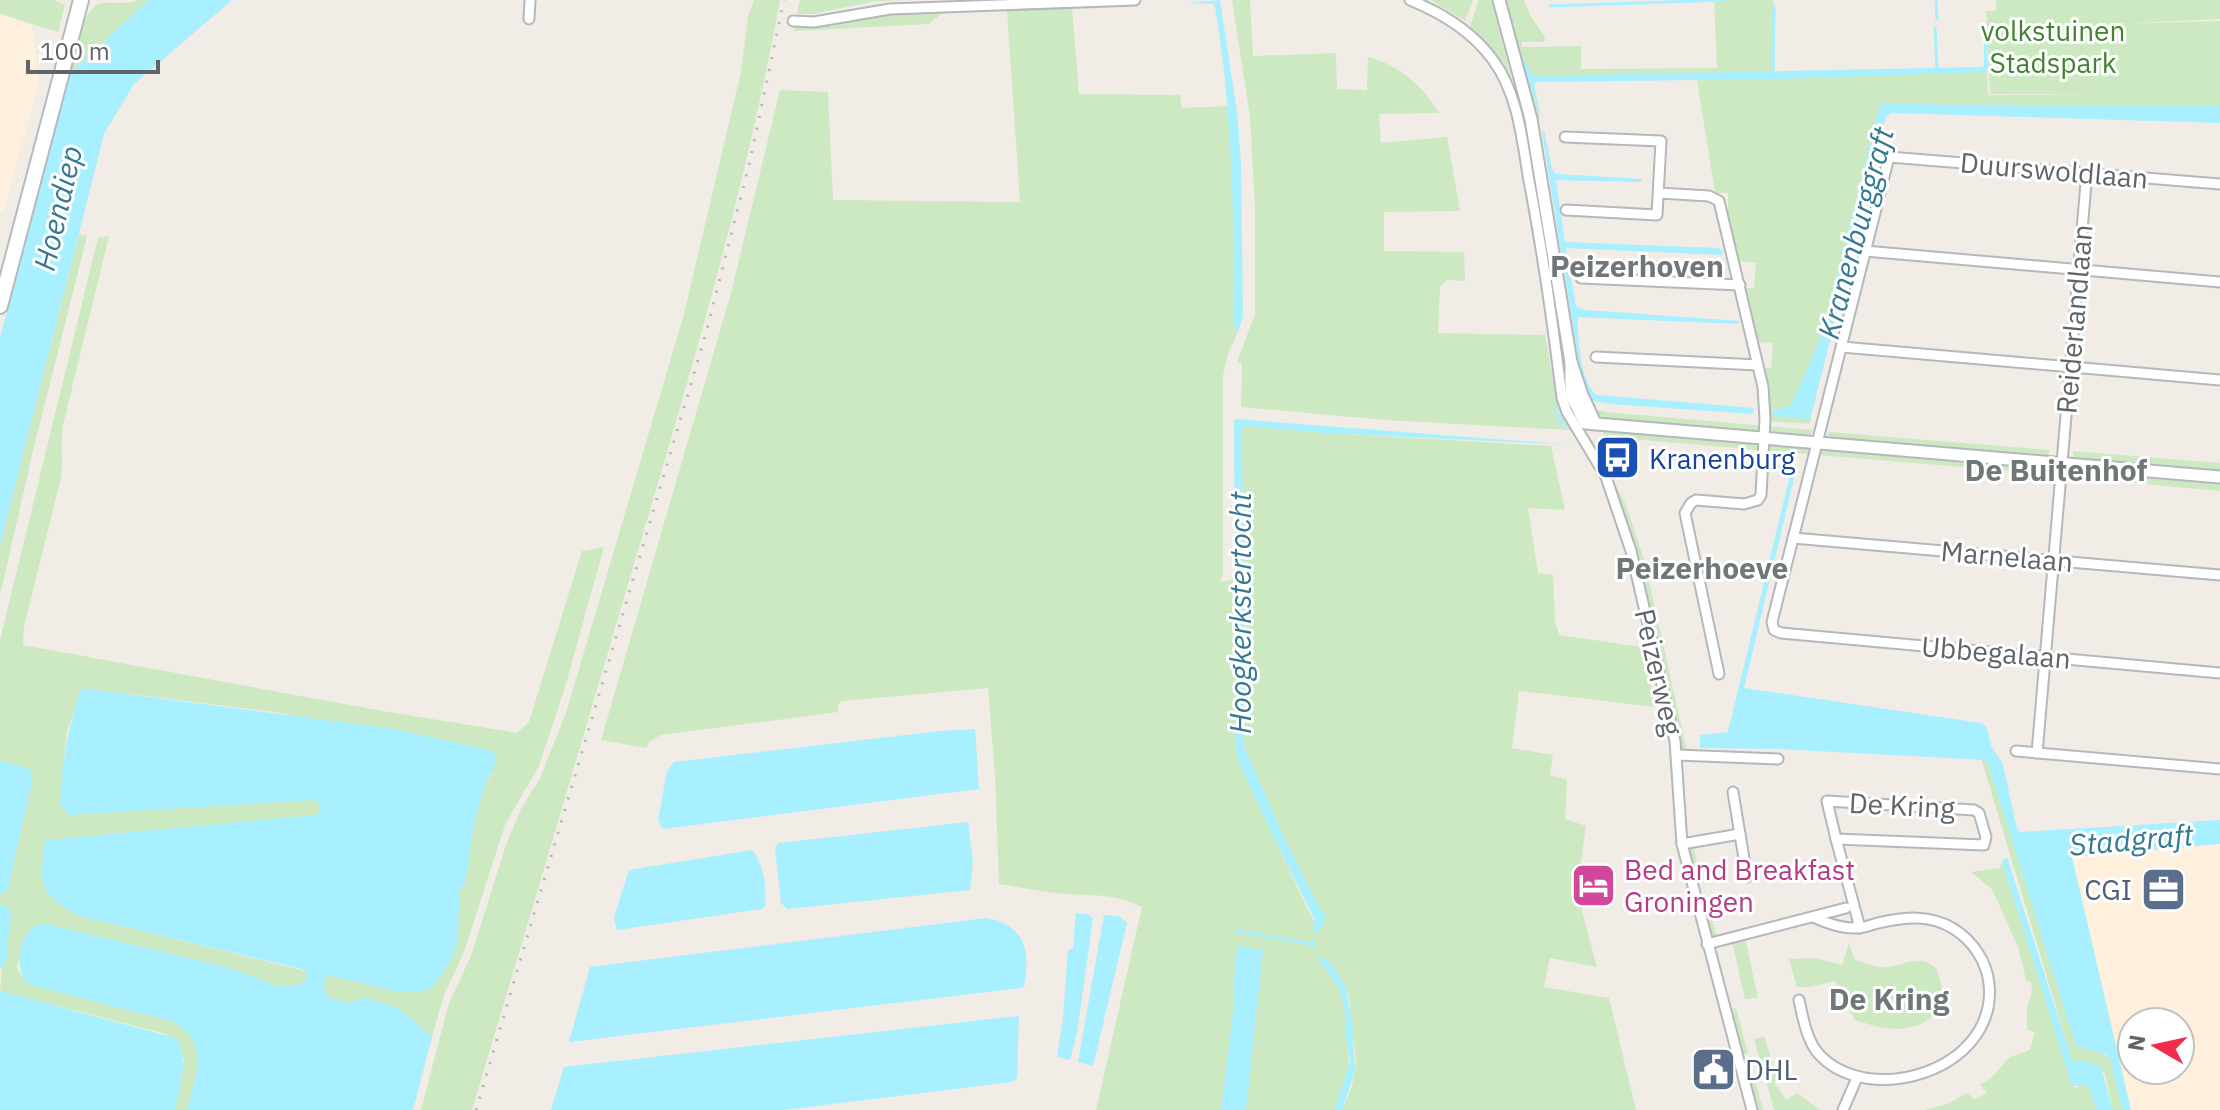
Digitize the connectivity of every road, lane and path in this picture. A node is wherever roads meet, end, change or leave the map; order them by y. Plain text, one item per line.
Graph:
1 (81, 0) edge
2 (530, 0) edge
3 (1135, 0) edge
4 (1410, 0) edge
5 (1498, 4) edge
6 (529, 19) dead end
7 (793, 21) dead end
8 (1565, 137) dead end
9 (2087, 172) junction
10 (2220, 184) edge
11 (1659, 193) junction
12 (1566, 210) dead end
13 (1865, 251) junction
14 (2079, 269) junction
15 (4, 273) edge
16 (1581, 278) dead end
17 (2220, 282) edge
18 (1740, 285) junction
19 (0, 306) edge
20 (1558, 318) junction
21 (1842, 347) junction
22 (1596, 357) dead end
23 (1758, 365) junction
24 (2070, 368) junction
25 (2220, 380) edge
26 (1763, 439) junction
27 (1817, 443) junction
28 (2062, 463) junction
29 (2220, 477) edge
30 (1793, 538) junction
31 (2053, 560) junction
32 (2220, 575) edge
33 (2045, 656) junction
34 (2220, 673) edge
35 (1719, 674) dead end
36 (2016, 751) dead end
37 (2037, 753) junction
38 (1677, 755) junction
39 (1778, 759) dead end
40 (2220, 769) edge
41 (1733, 792) dead end
42 (1740, 834) junction
43 (1836, 839) junction
44 (1682, 844) junction
45 (1747, 877) dead end
46 (1846, 908) dead end
47 (1813, 917) junction
48 (1860, 928) junction
49 (1707, 944) junction
50 (1799, 1000) dead end
51 (1856, 1080) junction
52 (1752, 1110) edge
53 (1843, 1110) edge

1 - 15 main road
2 - 6 street
3 - 7 street
4 - 20 street, Peizerweg
5 - 20 street, Peizerweg
8 - 11 street
9 - 10 street, Duurswoldlaan
9 - 13 street, Duurswoldlaan
9 - 14 street, Reiderlandlaan
11 - 12 street
11 - 18 street
13 - 14 street
13 - 21 street
14 - 17 street
14 - 24 street, Reiderlandlaan
15 - 19 main road
16 - 18 street
18 - 23 street
20 - 26 street, Peizerweg
20 - 38 street, Peizerweg
21 - 24 street
21 - 27 street
22 - 23 street
23 - 26 street
24 - 25 street
24 - 28 street, Reiderlandlaan
26 - 27 street
26 - 35 street
27 - 28 street
27 - 30 street
28 - 29 street
28 - 31 street, Reiderlandlaan
30 - 31 street, Marnelaan
30 - 33 street, Ubbegalaan
31 - 32 street, Marnelaan
31 - 33 street, Reiderlandlaan
33 - 34 street, Ubbegalaan
33 - 37 street, Reiderlandlaan
36 - 37 street
37 - 40 street
38 - 39 street, Peizerweg
38 - 44 street, Peizerweg
41 - 42 street
42 - 44 street
42 - 45 street
43 - 43 street, De Kring
43 - 48 street, De Kring
44 - 49 street, Peizerweg
46 - 47 street
47 - 48 street
47 - 49 street
48 - 51 street
49 - 52 street, Peizerweg
50 - 51 street
51 - 53 street

